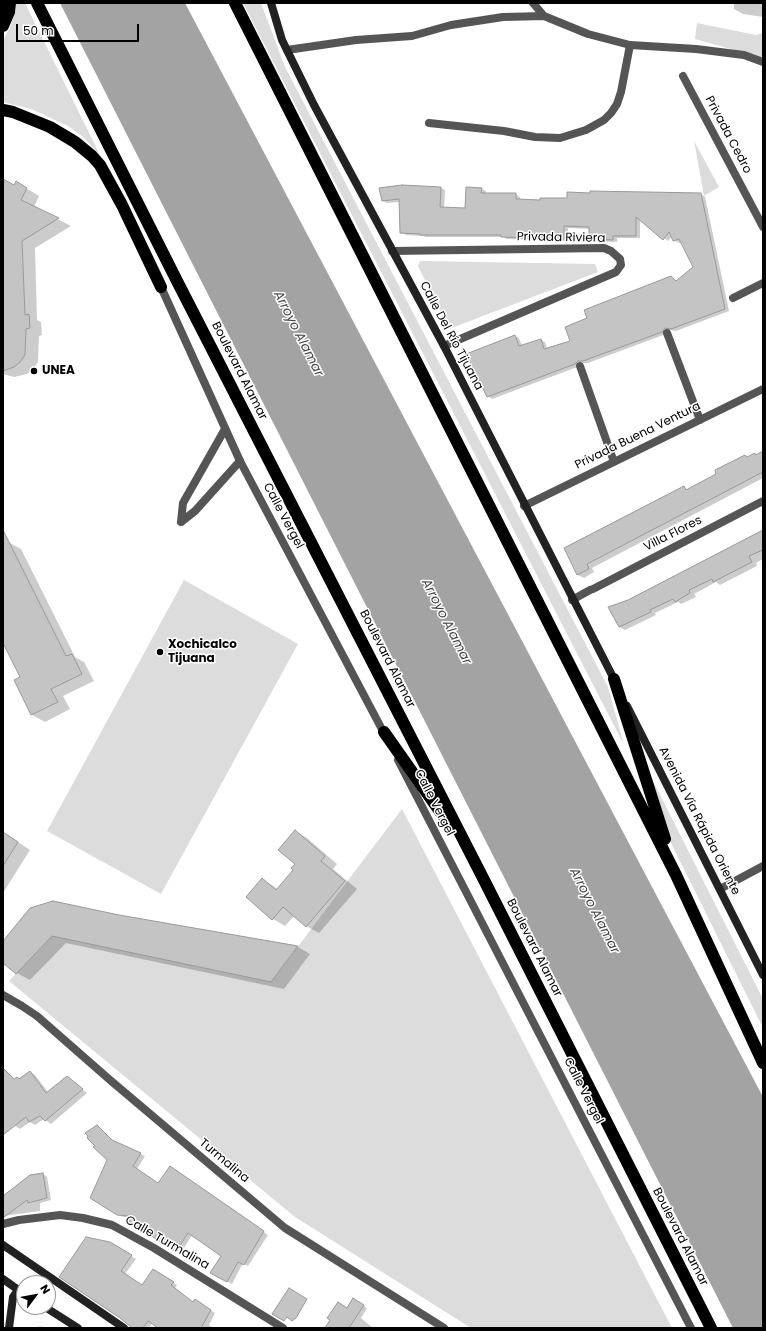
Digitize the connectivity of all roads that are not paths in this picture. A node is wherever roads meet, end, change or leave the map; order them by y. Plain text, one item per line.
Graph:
1 (10, 3) edge
2 (37, 3) edge
3 (235, 3) edge
4 (271, 3) edge
5 (533, 3) edge
6 (544, 16) junction
7 (3, 26) edge
8 (630, 45) junction
9 (287, 50) junction
10 (763, 62) edge
11 (683, 76) dead end
12 (3, 110) edge
13 (429, 123) dead end
14 (101, 132) junction
15 (763, 228) edge
16 (392, 251) junction
17 (763, 283) edge
18 (161, 287) junction
19 (734, 298) dead end
20 (666, 333) dead end
21 (444, 346) junction
22 (580, 366) dead end
23 (763, 389) edge
24 (700, 420) junction
25 (226, 430) junction
26 (240, 461) junction
27 (614, 462) junction
28 (763, 501) edge
29 (524, 506) junction
30 (572, 600) junction
31 (614, 679) junction
32 (384, 732) junction
33 (763, 866) edge
34 (676, 875) junction
35 (483, 878) junction
36 (720, 889) junction
37 (763, 975) edge
38 (3, 995) edge
39 (763, 1063) edge
40 (3, 1224) edge
41 (3, 1245) edge
42 (3, 1280) edge
43 (16, 1289) edge
44 (16, 1296) edge
45 (56, 1314) edge
46 (9, 1328) edge
47 (78, 1328) edge
48 (124, 1328) edge
49 (284, 1328) edge
50 (444, 1328) edge
51 (691, 1328) edge
52 (710, 1328) edge

1 - 7 highway
2 - 14 highway, Boulevard Alamar
3 - 34 highway
4 - 9 street, Calle Del Río Tijuana
5 - 6 street
6 - 8 street
6 - 9 street
8 - 10 street
8 - 13 street
9 - 16 street, Calle Del Río Tijuana
11 - 15 street, Privada Cedro
12 - 18 highway
14 - 18 highway
14 - 35 highway, Boulevard Alamar
16 - 21 street, Calle Del Río Tijuana
16 - 21 street, Privada Riviera
17 - 19 street
18 - 25 street, Calle Vergel
20 - 24 street
21 - 29 street, Calle Del Río Tijuana
22 - 27 street
23 - 24 street, Privada Buena Ventura
24 - 27 street, Privada Buena Ventura
25 - 26 street, Calle Vergel
25 - 26 street
26 - 32 street, Calle Vergel
27 - 29 street, Privada Buena Ventura
28 - 30 street, Villa Flores
29 - 30 street, Calle Del Río Tijuana
30 - 31 street, Calle Del Río Tijuana
31 - 34 highway
31 - 36 street, Avenida Vía Rápida Oriente
32 - 35 highway
32 - 51 street, Calle Vergel
33 - 36 street
34 - 39 highway
35 - 52 highway, Boulevard Alamar
36 - 37 street, Avenida Vía Rápida Oriente
38 - 50 street, Turmalina
40 - 49 street, Calle Turmalina
41 - 48 street
42 - 43 street
44 - 46 street
45 - 47 street

